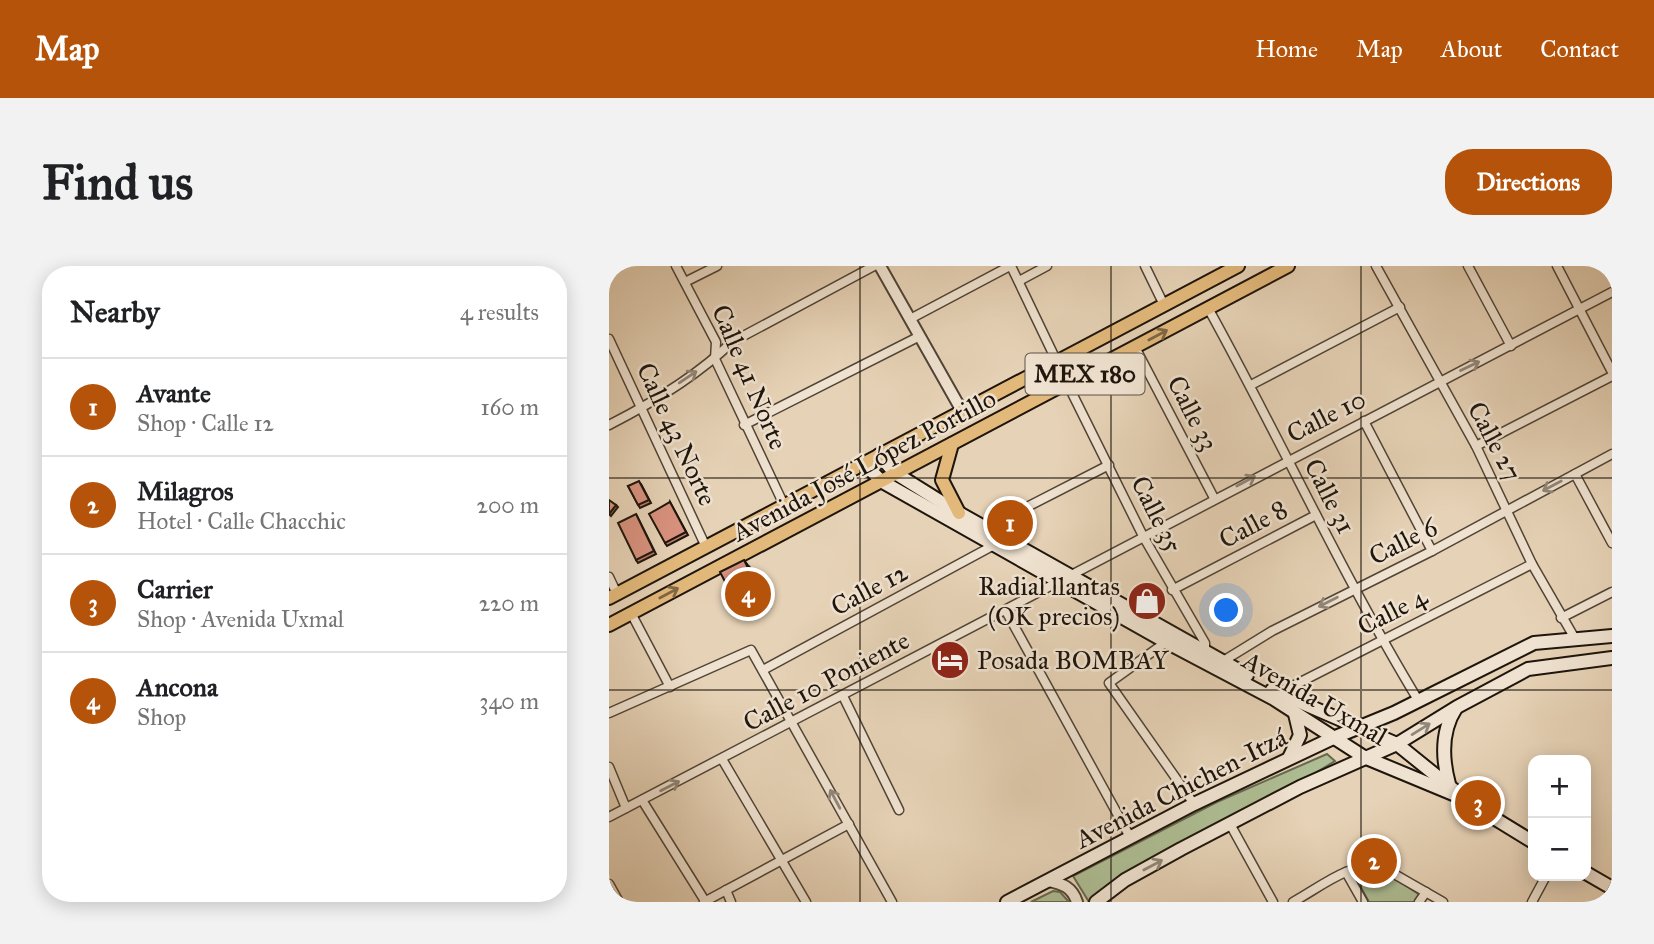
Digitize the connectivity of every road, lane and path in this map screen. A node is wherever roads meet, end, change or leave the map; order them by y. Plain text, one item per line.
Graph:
1 (676, 266) edge
2 (717, 266) edge
3 (873, 266) edge
4 (880, 266) edge
5 (1011, 266) edge
6 (1047, 266) edge
7 (1145, 266) edge
8 (1238, 266) edge
9 (1288, 266) edge
10 (1376, 266) edge
11 (1468, 266) edge
12 (1556, 266) edge
13 (1019, 281) junction
14 (685, 282) junction
15 (1612, 292) edge
16 (1164, 305) junction
17 (1400, 307) junction
18 (1208, 308) junction
19 (1579, 310) junction
20 (910, 319) junction
21 (920, 336) junction
22 (609, 339) edge
23 (1511, 346) junction
24 (1135, 347) junction
25 (715, 359) junction
26 (1057, 362) junction
27 (1612, 374) edge
28 (1438, 381) junction
29 (1067, 383) junction
30 (1251, 386) junction
31 (642, 408) junction
32 (963, 411) junction
33 (1364, 421) junction
34 (609, 425) edge
35 (744, 425) junction
36 (952, 444) junction
37 (1476, 446) junction
38 (1612, 454) edge
39 (879, 455) junction
40 (1288, 458) junction
41 (865, 463) junction
42 (1109, 465) junction
43 (895, 473) junction
44 (1575, 474) junction
45 (881, 481) junction
46 (1214, 498) junction
47 (784, 505) junction
48 (1507, 510) junction
49 (960, 513) junction
50 (1316, 514) junction
51 (982, 530) junction
52 (1143, 536) junction
53 (1612, 543) edge
54 (996, 544) junction
55 (706, 547) junction
56 (1431, 551) junction
57 (1532, 564) junction
58 (609, 577) edge
59 (1065, 578) junction
60 (1354, 589) junction
61 (1173, 590) junction
62 (1612, 592) edge
63 (613, 596) edge
64 (1006, 611) junction
65 (631, 613) junction
66 (1561, 618) junction
67 (609, 625) edge
68 (1612, 636) edge
69 (1574, 637) junction
70 (1382, 640) junction
71 (1166, 642) junction
72 (1204, 656) junction
73 (1612, 658) edge
74 (1220, 664) junction
75 (764, 670) junction
76 (670, 687) junction
77 (843, 696) junction
78 (1276, 696) junction
79 (1418, 700) junction
80 (1457, 707) junction
81 (609, 713) edge
82 (1295, 714) junction
83 (794, 722) junction
84 (1356, 728) junction
85 (1332, 738) junction
86 (1397, 744) junction
87 (1364, 757) junction
88 (1289, 758) junction
89 (722, 759) junction
90 (609, 767) edge
91 (1449, 785) junction
92 (1458, 796) junction
93 (642, 800) junction
94 (1194, 804) junction
95 (626, 808) junction
96 (899, 810) dead end
97 (609, 817) edge
98 (849, 824) junction
99 (1230, 824) junction
100 (1131, 837) junction
101 (1528, 839) edge
102 (783, 860) junction
103 (1346, 872) junction
104 (1591, 876) edge
105 (1049, 881) junction
106 (1543, 881) edge
107 (609, 884) edge
108 (1612, 888) edge
109 (726, 890) junction
110 (1426, 892) junction
111 (619, 902) edge
112 (705, 902) edge
113 (731, 902) edge
114 (806, 902) edge
115 (892, 902) edge
116 (1007, 902) edge
117 (1077, 902) edge
118 (1096, 902) edge
119 (1273, 902) edge
120 (1293, 902) edge
121 (1363, 902) edge
122 (1419, 902) edge
123 (1443, 902) edge
124 (1532, 902) edge

1 - 14 street, Calle 41 Norte
2 - 14 street
3 - 25 street
4 - 20 street
5 - 13 street
5 - 20 street
6 - 13 street
7 - 16 street
8 - 16 main road, Avenida José López Portillo / MEX 180
9 - 18 main road, Avenida José López Portillo / MEX 180
10 - 17 street, Calle 27
11 - 23 street
12 - 19 street
13 - 26 street
14 - 25 street, Calle 41 Norte
15 - 19 street, Calle 10
16 - 26 main road, Avenida José López Portillo / MEX 180
17 - 28 street, Calle 27
17 - 30 street
24 -> 18 main road, Avenida José López Portillo / MEX 180
18 - 30 street, Calle 31
19 - 23 street, Calle 10
19 - 27 street
20 - 21 street
21 - 32 street
21 - 35 street
22 - 31 street, Calle 43 Norte
28 -> 23 street, Calle 10
24 - 29 main road, Avenida José López Portillo / MEX 180
24 - 46 street, Calle 33
31 -> 25 street
25 - 35 street, Calle 41 Norte
26 - 32 main road, Avenida José López Portillo / MEX 180
27 - 37 street
28 - 33 street, Calle 10
28 - 37 street, Calle 27
29 - 36 main road, Avenida José López Portillo / MEX 180
29 - 42 street, Calle 35
30 - 40 street, Calle 31
31 - 34 street
31 - 55 street, Calle 43 Norte
32 - 39 main road, Avenida José López Portillo / MEX 180
33 - 40 street, Calle 10
33 - 56 street
35 - 47 street, Calle 41 Norte
36 - 43 main road, Avenida José López Portillo / MEX 180
36 - 49 main road
37 - 48 street, Calle 27
38 - 44 street, Calle 6
39 - 41 main road, Avenida José López Portillo / MEX 180
39 - 43 main road, Avenida Uxmal
46 -> 40 street, Calle 10
40 - 50 street, Calle 31
41 - 45 main road, Avenida Uxmal
41 - 47 main road, Avenida José López Portillo / MEX 180
42 - 51 street
42 - 52 street, Calle 35
43 - 45 main road, Avenida José López Portillo / MEX 180
43 - 49 main road, Avenida Uxmal
44 -> 48 street, Calle 6
44 - 53 street
45 - 51 main road, Avenida Uxmal
65 -> 45 main road, Avenida José López Portillo / MEX 180
46 - 52 street, Calle 10
47 - 55 main road, Avenida José López Portillo / MEX 180
48 - 56 street, Calle 6
48 - 57 street, Calle 27
49 - 51 main road, Avenida Uxmal
50 - 60 street, Calle 31
50 - 61 street, Calle 8
51 - 54 main road, Avenida Uxmal
51 - 59 main road, Avenida Uxmal
52 - 59 street, Calle 10
52 - 61 street, Calle 35
54 - 59 main road, Avenida Uxmal
54 - 75 street, Calle 12
55 - 63 main road, Avenida José López Portillo / MEX 180
56 - 60 street, Calle 6
57 - 66 street, Calle 27
57 - 70 street, Calle 4
58 - 63 street
59 - 64 street, Calle 10 Poniente
59 - 71 main road, Avenida Uxmal
59 - 72 main road, Avenida Uxmal
60 - 70 street, Calle 31
60 -> 74 street, Calle 6
61 - 72 street, Calle 35
62 - 66 street
64 - 77 street, Calle 10 Poniente
64 - 100 street
65 - 67 main road, Avenida José López Portillo / MEX 180
65 - 76 street
66 - 69 street, Calle 27
68 - 69 main road, Avenida Chichen-Itzá
69 - 79 main road, Avenida Chichen-Itzá
70 - 78 street, Calle 4
70 - 79 street, Calle 31
71 - 72 main road, Avenida Uxmal
71 - 94 street
72 - 74 main road, Avenida Uxmal
73 - 80 main road, Avenida Chichen-Itzá
74 - 78 main road, Avenida Uxmal
75 - 76 street
75 - 83 street
76 - 81 street
77 - 83 street, Calle 10 Poniente
77 - 96 street
78 - 82 main road, Avenida Uxmal
78 - 84 main road, Avenida Uxmal
79 - 84 main road, Avenida Chichen-Itzá
86 -> 80 main road, Avenida Chichen-Itzá
80 - 91 main road
82 - 85 main road, Avenida Uxmal
82 - 88 main road
83 - 89 street, Calle 10 Poniente
98 -> 83 street
84 - 85 main road, Avenida Chichen-Itzá
84 - 86 main road, Avenida Uxmal
85 - 87 main road, Avenida Uxmal
85 - 88 main road, Avenida Chichen-Itzá
86 - 87 main road, Avenida Chichen-Itzá
86 - 91 main road, Avenida Uxmal
87 - 92 main road, Avenida Uxmal
87 - 99 main road, Avenida Chichen-Itzá
88 - 94 main road, Avenida Chichen-Itzá
93 -> 89 street, Calle 10 Poniente
89 - 102 street
90 - 95 street
91 - 92 main road, Avenida Uxmal
92 - 101 main road, Avenida Uxmal
93 - 95 street, Calle 10 Poniente
93 - 112 street
94 - 100 main road, Avenida Chichen-Itzá
95 - 97 street, Calle 10 Poniente
98 - 102 street
98 - 115 street
118 -> 99 main road, Avenida Chichen-Itzá
99 - 119 street
100 - 105 main road, Avenida Chichen-Itzá
102 - 109 street
102 - 114 street
103 - 110 street
103 - 120 street
103 - 121 street
104 - 108 main road
105 - 116 main road, Avenida Chichen-Itzá
105 - 117 street
106 - 124 street
107 - 111 street
109 - 112 street
109 - 113 street
110 - 122 street
110 - 123 street

